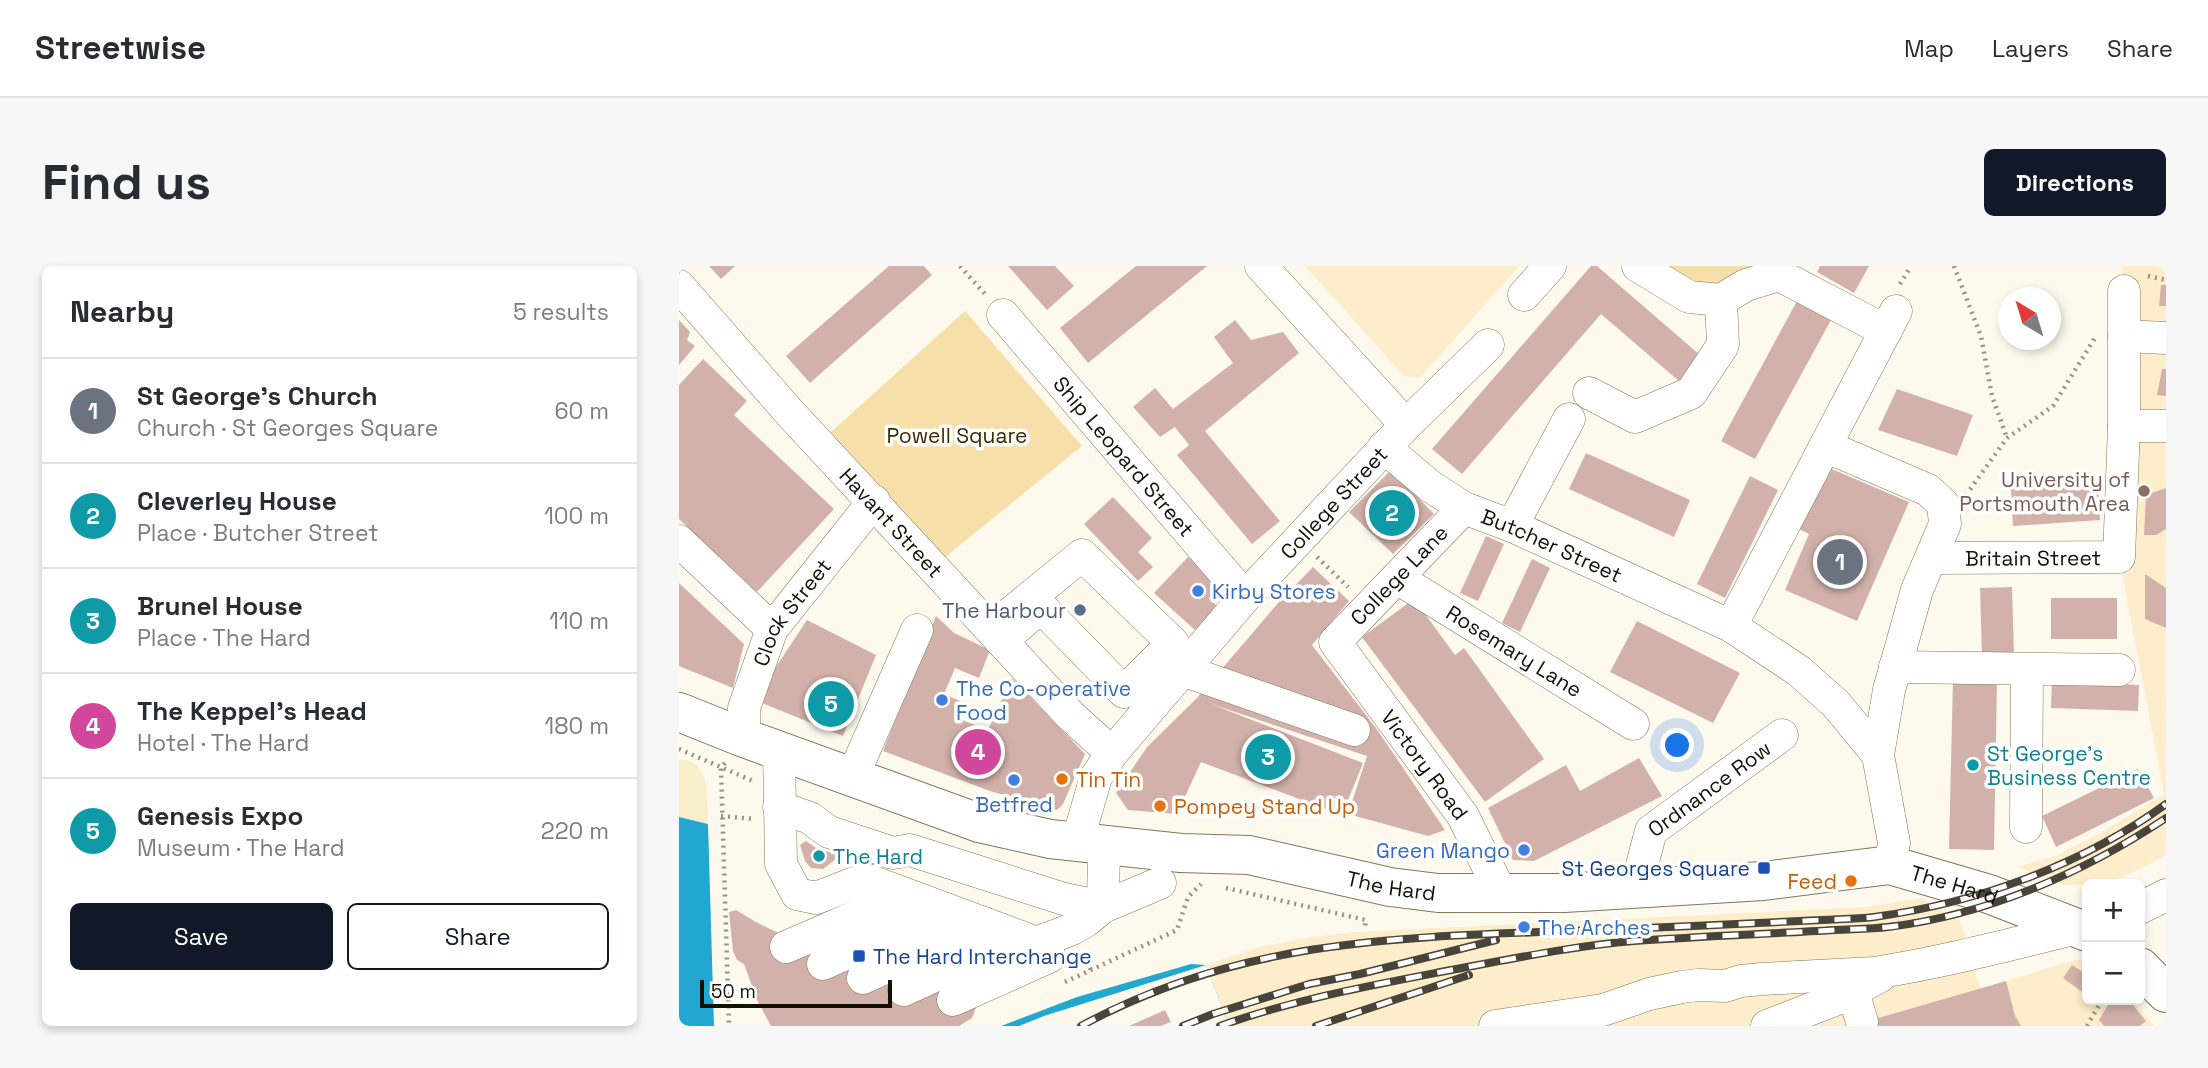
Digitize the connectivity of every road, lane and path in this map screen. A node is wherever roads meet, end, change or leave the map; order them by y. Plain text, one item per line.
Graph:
1 (960, 266) edge
2 (1261, 266) edge
3 (1550, 266) edge
4 (1638, 266) edge
5 (1954, 266) edge
6 (679, 286) edge
7 (2123, 291) joint
8 (1524, 295) dead end
9 (1721, 300) junction
10 (1003, 315) joint
11 (2124, 336) junction
12 (2166, 338) edge
13 (1488, 345) dead end
14 (1589, 393) dead end
15 (1569, 419) dead end
16 (2125, 426) junction
17 (2166, 426) edge
18 (1395, 436) junction
19 (2007, 438) junction
20 (1825, 446) junction
21 (873, 501) junction
22 (1464, 508) junction
23 (1945, 524) junction
24 (1512, 526) junction
25 (1298, 540) junction
26 (679, 541) edge
27 (1931, 558) junction
28 (1397, 578) junction
29 (1245, 597) junction
30 (1369, 606) junction
31 (1731, 626) junction
32 (772, 629) junction
33 (917, 631) dead end
34 (996, 635) junction
35 (1335, 642) joint
36 (1895, 667) junction
37 (2028, 669) junction
38 (1182, 670) junction
39 (2119, 670) dead end
40 (679, 712) edge
41 (1633, 724) dead end
42 (1354, 730) dead end
43 (1782, 734) dead end
44 (762, 744) junction
45 (679, 749) edge
46 (1112, 753) junction
47 (1878, 755) junction
48 (721, 768) junction
49 (852, 778) junction
50 (755, 782) dead end
51 (768, 813) junction
52 (721, 816) junction
53 (2026, 827) dead end
54 (1091, 844) junction
55 (1890, 865) junction
56 (1181, 873) junction
57 (1215, 886) dead end
58 (1636, 888) junction
59 (1501, 893) junction
60 (2166, 895) edge
61 (2145, 906) edge
62 (1094, 914) junction
63 (972, 918) junction
64 (1366, 926) dead end
65 (2082, 927) edge
66 (2082, 928) edge
67 (856, 972) junction
68 (2145, 972) edge
69 (1054, 987) dead end
70 (1865, 989) junction
71 (2166, 993) edge
72 (2099, 1005) edge
73 (729, 1026) edge
74 (1495, 1026) edge
75 (1767, 1026) edge
76 (2087, 1026) edge

1 - 10 path
2 - 18 street, Butcher Street
3 - 8 street
4 - 9 street
5 - 19 path
6 - 21 street, Havant Street
7 - 11 street, Britain Street
7 - 19 path
9 - 14 street
9 - 20 street
10 - 29 street, Ship Leopard Street
11 - 12 street
11 - 16 street, Britain Street
13 - 18 street, College Street
15 - 24 street
16 - 17 street
16 - 27 street, Britain Street
18 - 22 street, Butcher Street
18 - 25 street, College Street
19 - 23 path
20 - 23 street
20 - 31 street
21 - 32 street, Clock Street
21 - 34 street, Havant Street
22 - 24 street, Butcher Street
22 - 28 street, College Lane
23 - 27 street
24 - 31 street, Butcher Street
25 - 29 street, College Street
25 - 30 path
26 - 32 street
27 - 36 street
28 - 30 street, College Lane
28 - 41 street, Rosemary Lane
29 - 38 street, College Street
30 - 35 street, College Lane
31 - 47 street
32 - 44 street, Clock Street
33 - 49 street
34 - 34 street
34 - 46 street, Havant Street
35 - 59 street, Victory Road
36 - 37 street
36 - 47 street
37 - 39 street
37 - 53 street
38 - 42 street
38 - 46 street, College Street
40 - 44 main road, The Hard
43 - 58 street, Ordnance Row
44 - 48 path
44 - 49 main road, The Hard
44 - 51 street, Clock Street
45 - 48 path
46 - 54 street, College Street
47 - 55 street
48 - 50 path
48 - 52 path
49 - 54 main road, The Hard
51 - 52 path
51 - 62 street
51 - 63 street, Clock Street
52 - 73 path
54 - 56 main road, The Hard
54 - 62 street, College Street
55 - 58 main road, The Hard
55 - 65 main road, The Hard
56 - 59 main road, The Hard
56 - 62 street
56 - 69 path
57 - 64 path
58 - 59 main road, The Hard
60 - 61 street
62 - 63 street
63 - 67 street
63 - 67 street
63 - 67 street
63 - 67 street
63 - 67 street
66 - 70 street
68 - 71 main road
70 - 74 street
70 - 75 street
72 - 76 path

